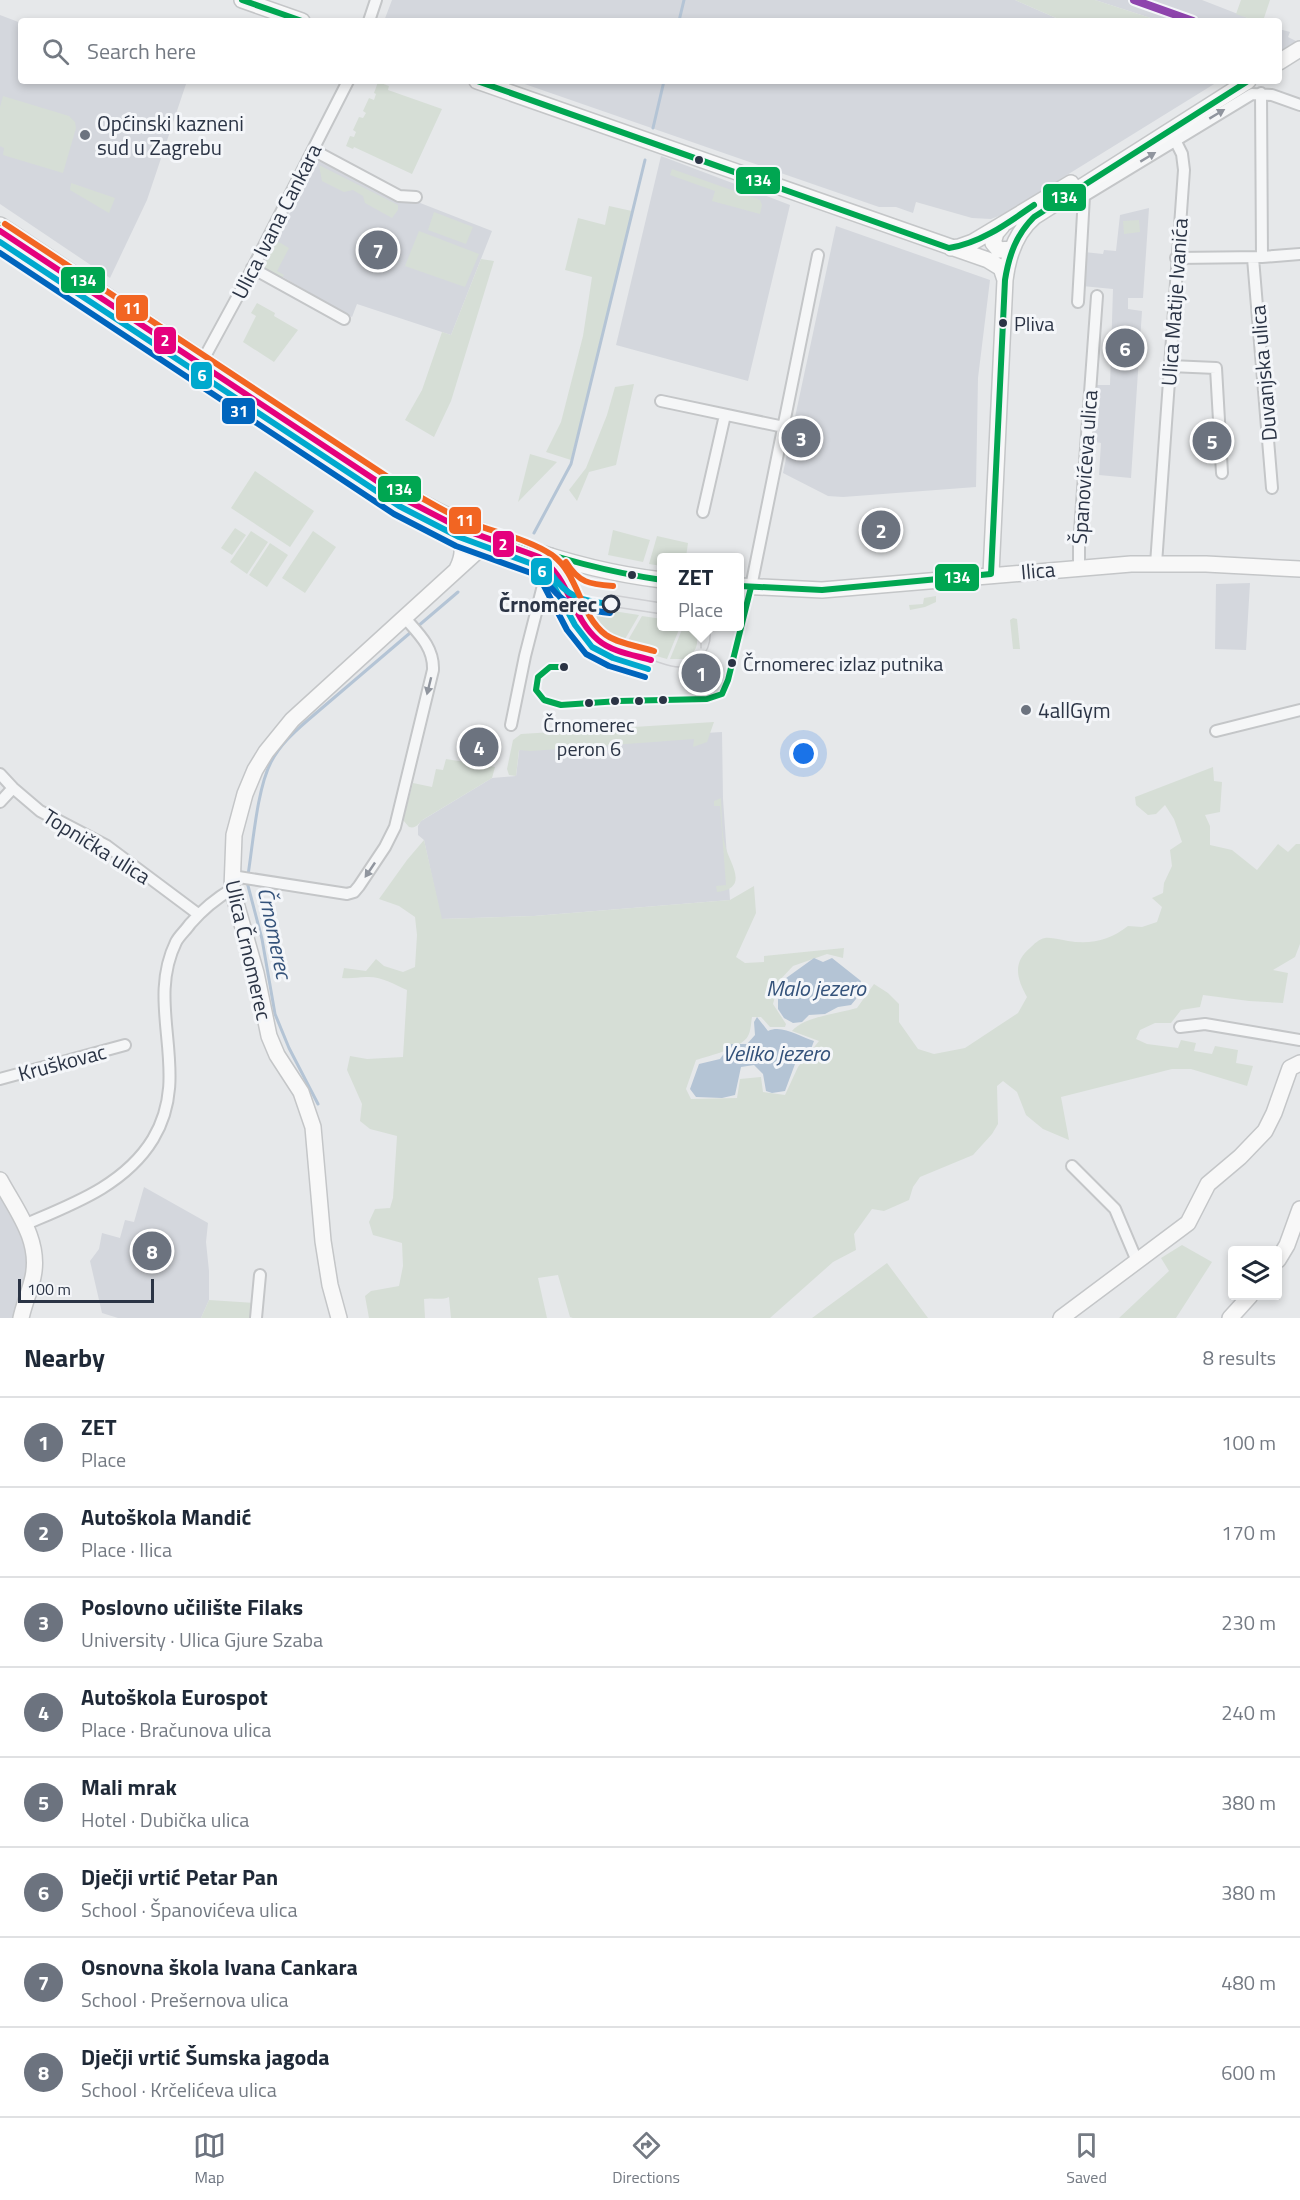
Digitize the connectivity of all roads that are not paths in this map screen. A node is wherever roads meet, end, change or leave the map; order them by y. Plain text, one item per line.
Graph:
1 (242, 0) edge
2 (376, 0) edge
3 (293, 18) edge
4 (370, 18) edge
5 (1300, 49) edge
6 (1282, 60) edge
7 (346, 84) edge
8 (485, 84) edge
9 (1243, 84) edge
10 (1261, 93) junction
11 (1300, 105) edge
12 (1175, 140) junction
13 (313, 150) junction
14 (1113, 165) junction
15 (1084, 195) junction
16 (416, 197) dead end
17 (1050, 207) junction
18 (1004, 224) junction
19 (0, 225) edge
20 (949, 248) junction
21 (1011, 249) junction
22 (818, 255) dead end
23 (1300, 255) edge
24 (1258, 257) junction
25 (1176, 258) junction
26 (252, 268) junction
27 (1005, 280) junction
28 (1097, 296) dead end
29 (1078, 302) dead end
30 (344, 319) dead end
31 (203, 360) junction
32 (1170, 366) junction
33 (661, 401) dead end
34 (725, 415) junction
35 (784, 427) junction
36 (1222, 473) dead end
37 (1272, 488) dead end
38 (441, 512) junction
39 (703, 512) dead end
40 (502, 538) junction
41 (551, 554) junction
42 (1156, 564) junction
43 (1079, 567) junction
44 (1300, 569) edge
45 (456, 570) junction
46 (991, 574) junction
47 (657, 579) edge
48 (745, 587) edge
49 (411, 625) junction
50 (1300, 710) edge
51 (511, 725) dead end
52 (1216, 731) dead end
53 (0, 774) edge
54 (13, 788) junction
55 (0, 802) edge
56 (240, 880) junction
57 (198, 914) junction
58 (1180, 1027) dead end
59 (1300, 1040) edge
60 (125, 1046) dead end
61 (1300, 1063) edge
62 (0, 1079) edge
63 (1072, 1166) dead end
64 (0, 1180) edge
65 (1300, 1209) edge
66 (26, 1224) junction
67 (1294, 1247) edge
68 (1282, 1257) edge
69 (1137, 1261) junction
70 (260, 1275) dead end
71 (1247, 1300) edge
72 (21, 1318) edge
73 (256, 1318) edge
74 (339, 1318) edge
75 (1061, 1318) edge
76 (1231, 1318) edge

1 - 3 main road
2 - 4 street
5 - 6 main road
7 - 13 street, Ulica Ivana Cankara
8 - 20 main road
9 - 14 main road
10 - 11 street
12 -> 10 street
10 - 24 street, Duvanjska ulica
15 -> 12 street
12 - 25 street, Ulica Matije Ivanića
13 - 16 street
13 - 26 street, Ulica Ivana Cankara
14 - 17 main road
14 - 18 main road
15 - 17 street
15 - 29 street
17 - 21 main road
18 - 20 main road
18 - 21 main road
19 - 31 main road
20 - 27 main road
21 - 27 main road
22 - 35 street
23 - 24 street
24 - 25 street
24 - 37 street, Duvanjska ulica
25 - 32 street, Ulica Matije Ivanića
26 - 30 street
26 - 31 street, Ulica Ivana Cankara
27 - 46 main road
28 - 43 street, Španovićeva ulica
31 - 38 main road
32 - 36 street
32 - 42 street, Ulica Matije Ivanića
33 - 34 street
34 - 35 street
34 - 39 street
35 - 48 street
38 - 40 main road
38 - 45 main road
40 - 41 main road
40 - 45 main road, Ulica Črnomerec
41 - 47 main road
41 - 51 street
42 - 43 main road, Ilica
42 - 44 main road, Ilica
43 - 46 main road, Ilica
45 - 49 main road, Ulica Črnomerec
46 - 48 main road, Ilica
49 - 56 main road, Ulica Črnomerec
49 -> 56 street
50 - 52 street
53 - 54 street, Topnička ulica
54 - 55 street
54 - 57 street, Topnička ulica
56 - 57 street
56 - 74 main road, Ulica Črnomerec
57 - 66 street
58 - 59 street
60 - 62 street, Kruškovac
61 - 69 main road
63 - 69 street
64 - 66 main road
65 - 67 main road
66 - 72 main road
67 - 68 main road
69 - 75 main road
70 - 73 street
71 - 76 main road

